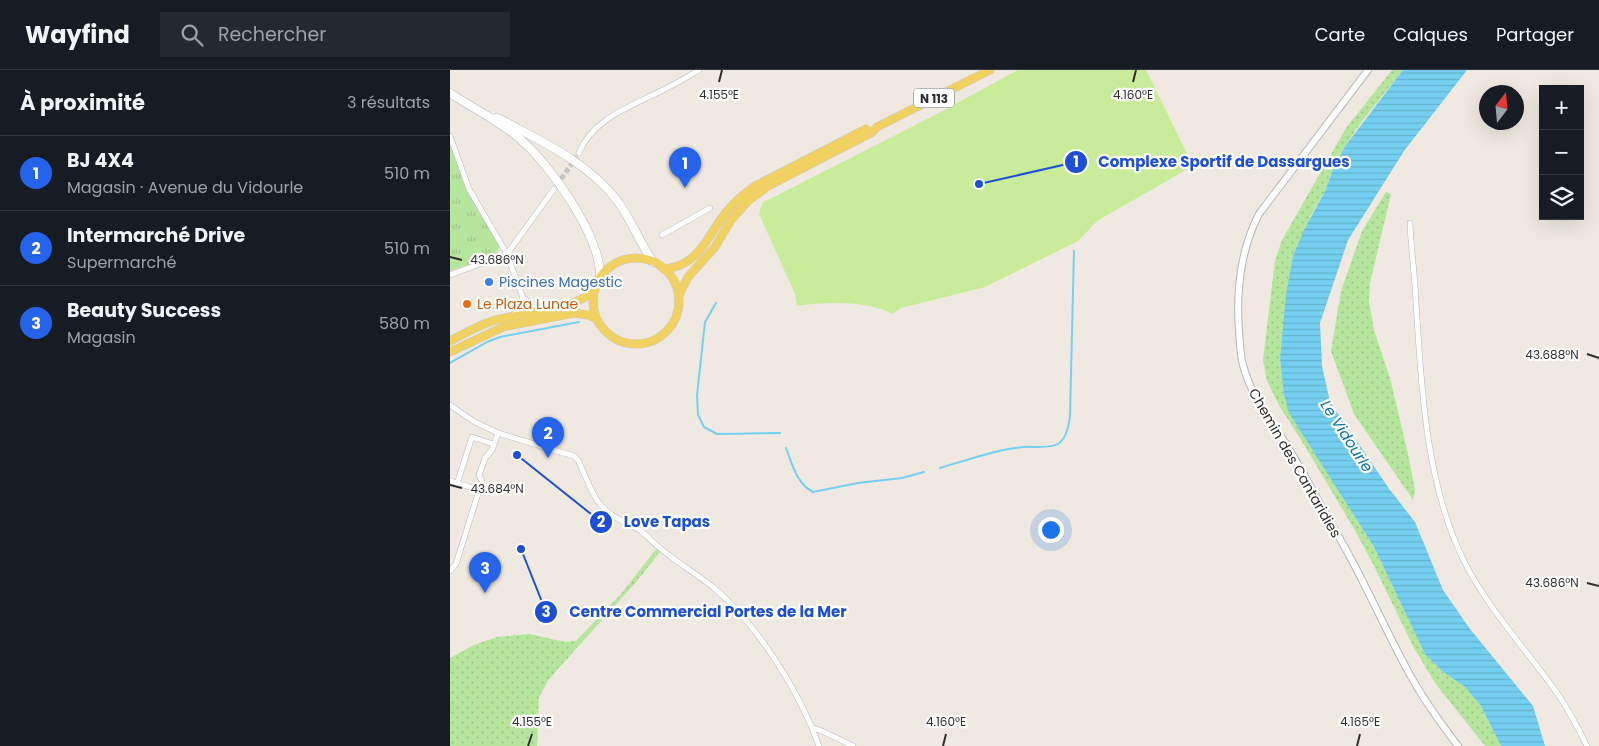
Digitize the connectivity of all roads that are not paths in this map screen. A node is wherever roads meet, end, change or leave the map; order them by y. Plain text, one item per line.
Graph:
1 (699, 70) edge
2 (990, 70) edge
3 (1368, 70) edge
4 (450, 94) edge
5 (493, 118) junction
6 (877, 126) junction
7 (450, 136) edge
8 (579, 152) tunnel mouth
9 (554, 190) tunnel mouth
10 (710, 208) dead end
11 (1410, 223) dead end
12 (662, 235) dead end
13 (507, 254) junction
14 (653, 262) junction
15 (664, 269) junction
16 (450, 275) edge
17 (600, 278) junction
18 (594, 289) junction
19 (679, 294) junction
20 (523, 298) junction
21 (542, 310) junction
22 (513, 316) junction
23 (597, 319) junction
24 (450, 341) edge
25 (450, 352) edge
26 (450, 405) edge
27 (498, 434) junction
28 (493, 444) junction
29 (450, 481) edge
30 (457, 484) junction
31 (479, 490) junction
32 (450, 571) edge
33 (813, 728) junction
34 (819, 746) edge
35 (853, 746) edge
36 (1458, 746) edge
37 (1587, 746) edge

1 - 8 street
2 - 6 main road, N 113
3 - 36 street, Chemin des Cantaridies
4 - 5 main road
5 - 14 main road
5 - 17 main road
6 - 15 main road, N 113
6 - 19 main road, N 113
7 - 13 street
9 - 13 street
10 - 12 street
11 - 37 street
13 - 16 street
13 - 20 street
14 - 15 main road
14 - 17 main road
15 - 19 main road
17 - 18 main road
18 - 21 main road
18 - 23 main road
19 - 23 main road
20 - 21 street
20 - 22 street
21 - 22 main road
22 - 24 main road
23 - 25 main road
26 - 27 street
27 - 28 street
27 - 33 street
28 - 30 street
28 - 31 street
29 - 30 street
30 - 31 street
31 - 32 street
33 - 34 street
33 - 35 street

